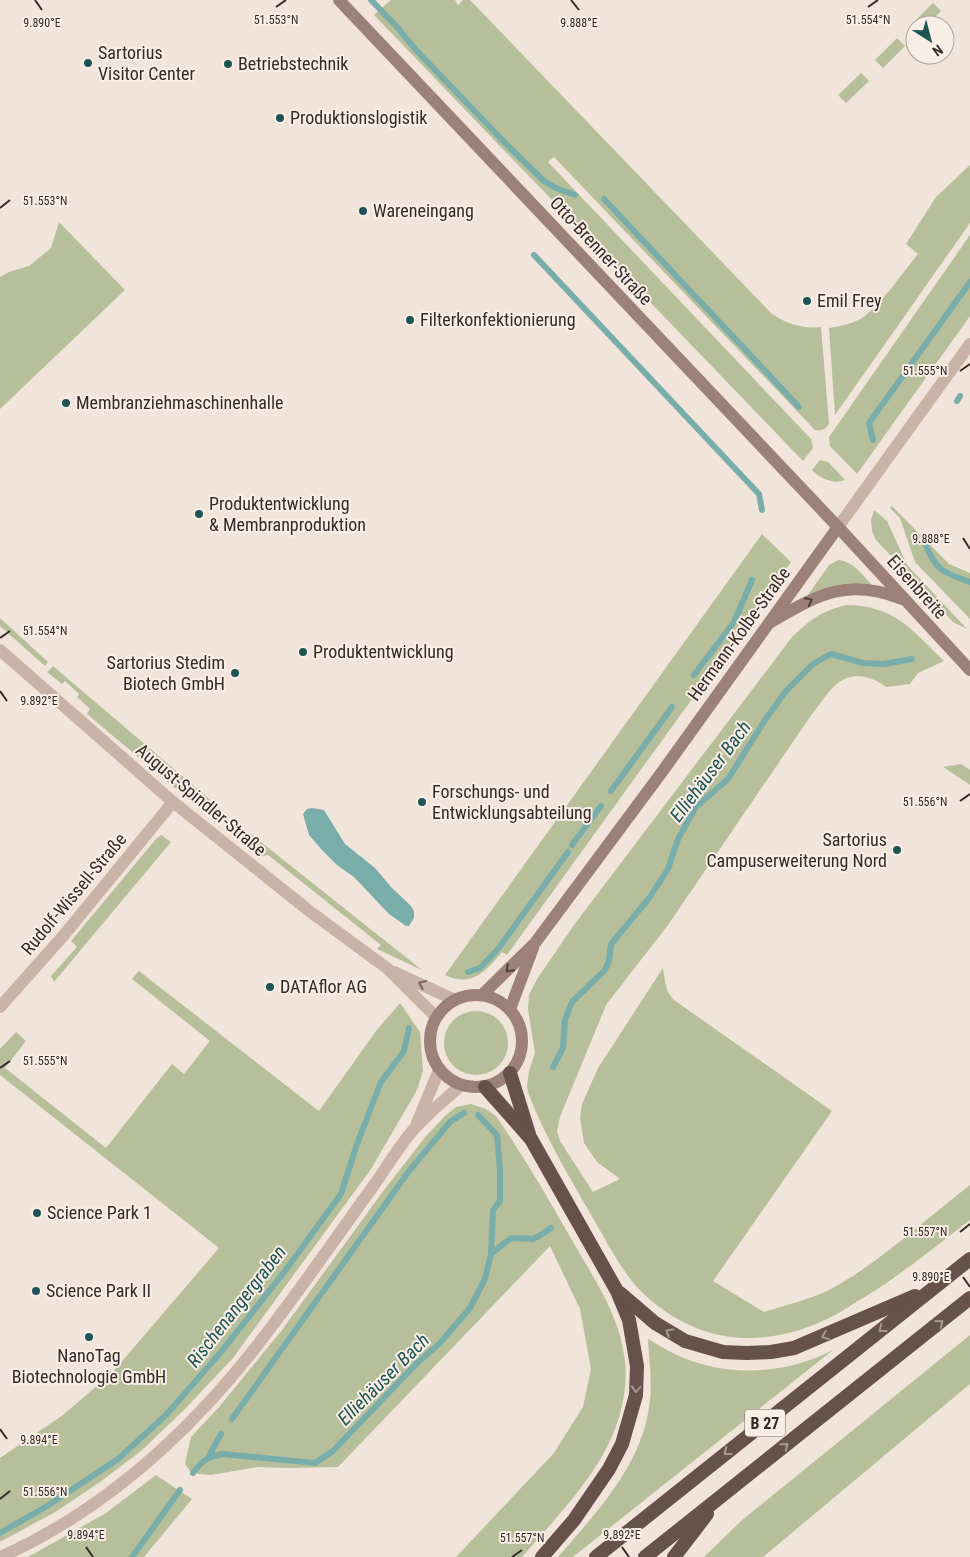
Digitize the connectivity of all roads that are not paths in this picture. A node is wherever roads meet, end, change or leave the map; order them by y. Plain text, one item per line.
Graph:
1 (339, 0) edge
2 (970, 344) edge
3 (838, 527) junction
4 (904, 600) junction
5 (766, 625) junction
6 (0, 650) edge
7 (970, 670) edge
8 (173, 802) junction
9 (535, 943) junction
10 (388, 969) junction
11 (482, 995) junction
12 (455, 1000) junction
13 (0, 1006) edge
14 (510, 1009) junction
15 (436, 1017) junction
16 (439, 1070) junction
17 (510, 1073) junction
18 (461, 1085) junction
19 (485, 1087) junction
20 (414, 1129) junction
21 (530, 1139) junction
22 (970, 1259) edge
23 (934, 1288) junction
24 (617, 1291) junction
25 (970, 1298) edge
26 (720, 1498) junction
27 (1, 1557) edge
28 (542, 1557) edge
29 (596, 1557) edge
30 (645, 1557) edge
31 (674, 1557) edge

1 - 3 main road, Otto-Brenner-Straße
2 - 3 street, Hermann-Kolbe-Straße
3 - 4 main road, Eisenbreite
3 - 5 main road, Hermann-Kolbe-Straße
5 -> 4 main road
4 - 7 main road, Eisenbreite
5 - 9 main road, Hermann-Kolbe-Straße
6 - 8 street, August-Spindler-Straße
8 - 10 street, August-Spindler-Straße
8 - 13 street, Rudolf-Wissell-Straße
9 -> 11 main road, Hermann-Kolbe-Straße
9 - 14 main road, Hermann-Kolbe-Straße
12 -> 10 street, August-Spindler-Straße
10 - 15 street, August-Spindler-Straße
11 - 12 main road
11 - 14 main road
12 - 15 main road
14 - 17 main road
15 - 16 main road
16 - 18 main road
16 - 20 street
17 - 19 main road
17 - 21 highway
18 - 19 main road
18 - 20 street
19 - 21 highway
20 - 27 street
21 - 24 highway
22 - 23 highway, B 27
23 -> 24 highway
23 -> 29 highway, B 27
24 -> 28 highway
26 -> 25 highway, B 27
26 - 30 highway, B 27
26 - 31 highway

